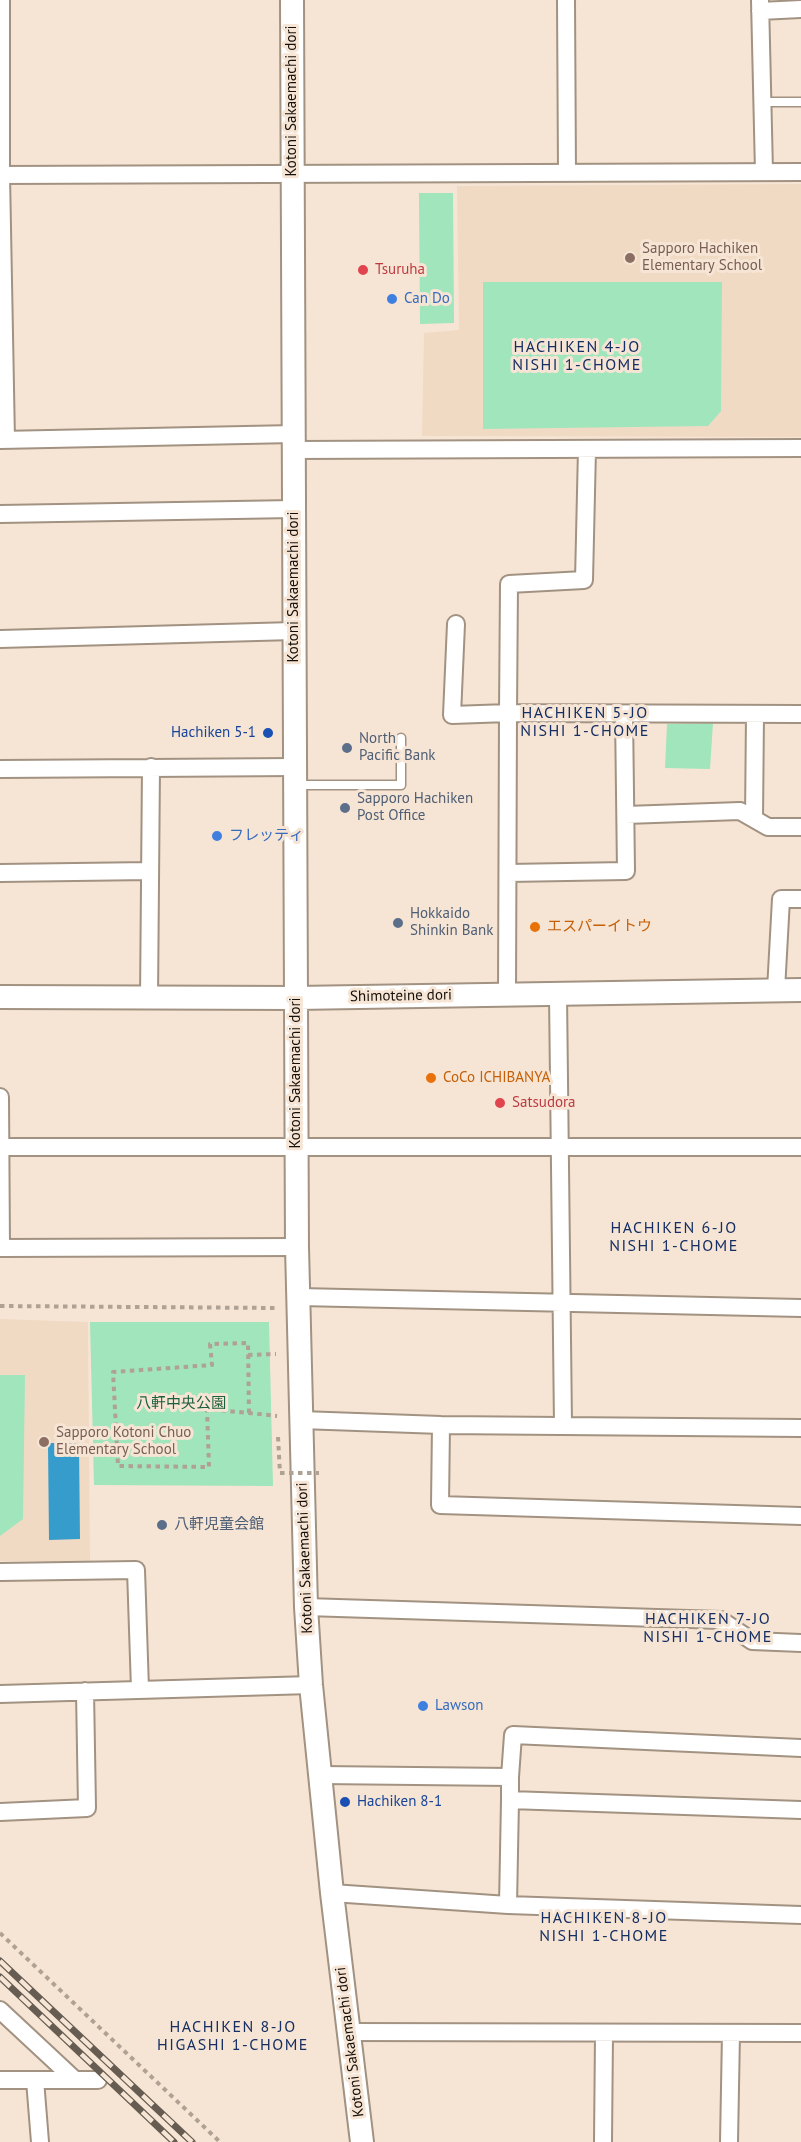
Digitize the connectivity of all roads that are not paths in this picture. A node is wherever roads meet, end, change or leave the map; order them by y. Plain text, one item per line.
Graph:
1 (1, 0) edge
2 (292, 0) edge
3 (566, 0) edge
4 (760, 5) edge
5 (801, 9) edge
6 (762, 102) junction
7 (801, 102) edge
8 (801, 171) edge
9 (764, 172) junction
10 (567, 173) junction
11 (292, 174) junction
12 (1, 175) edge
13 (2, 306) edge
14 (3, 440) edge
15 (294, 442) junction
16 (801, 448) edge
17 (587, 449) junction
18 (294, 509) junction
19 (0, 514) edge
20 (456, 624) dead end
21 (294, 631) junction
22 (0, 639) edge
23 (508, 713) junction
24 (624, 714) junction
25 (755, 714) junction
26 (801, 714) edge
27 (401, 738) dead end
28 (151, 767) junction
29 (0, 769) edge
30 (295, 776) junction
31 (626, 815) junction
32 (754, 819) junction
33 (801, 827) edge
34 (150, 871) junction
35 (0, 873) edge
36 (508, 873) junction
37 (801, 899) edge
38 (776, 990) junction
39 (801, 990) edge
40 (558, 993) junction
41 (507, 994) junction
42 (0, 997) edge
43 (296, 998) junction
44 (149, 999) junction
45 (0, 1097) edge
46 (2, 1147) junction
47 (561, 1147) junction
48 (801, 1147) edge
49 (297, 1148) junction
50 (297, 1247) junction
51 (1, 1248) edge
52 (299, 1297) junction
53 (561, 1304) junction
54 (801, 1308) edge
55 (301, 1420) junction
56 (441, 1425) junction
57 (563, 1425) junction
58 (801, 1428) edge
59 (801, 1516) edge
60 (0, 1572) edge
61 (306, 1607) junction
62 (801, 1643) edge
63 (310, 1685) junction
64 (140, 1689) junction
65 (85, 1691) junction
66 (0, 1694) edge
67 (801, 1748) edge
68 (320, 1775) junction
69 (510, 1777) junction
70 (510, 1800) junction
71 (801, 1810) edge
72 (0, 1812) edge
73 (332, 1893) junction
74 (508, 1905) junction
75 (801, 1915) edge
76 (0, 2010) edge
77 (350, 2032) junction
78 (731, 2033) junction
79 (801, 2033) edge
80 (604, 2034) junction
81 (74, 2079) junction
82 (0, 2080) edge
83 (35, 2080) junction
84 (98, 2080) dead end
85 (40, 2142) edge
86 (362, 2142) edge
87 (603, 2142) edge
88 (729, 2142) edge

1 - 12 street
2 - 11 main road, Kotoni Sakaemachi dori
3 - 10 street
4 - 5 street
4 - 6 street
6 - 7 lane
6 - 9 street
8 - 9 street
9 - 10 street
10 - 11 street
11 - 12 street
11 - 15 main road, Kotoni Sakaemachi dori
12 - 13 street
13 - 14 street
14 - 15 street
15 - 17 street
15 - 18 main road, Kotoni Sakaemachi dori
16 - 17 street
17 - 23 street
18 - 19 street
18 - 21 main road, Kotoni Sakaemachi dori
20 - 23 street
21 - 22 street
21 - 30 main road, Kotoni Sakaemachi dori
23 - 24 street
23 - 36 street
24 - 25 street
24 - 31 street
25 - 26 street
25 - 32 street
27 - 30 lane
28 - 29 street
28 - 30 street
28 - 34 street
30 - 43 main road, Kotoni Sakaemachi dori
31 - 32 street
31 - 36 street
32 - 33 street
34 - 35 street
34 - 44 street
36 - 41 street
37 - 38 street
38 - 39 main road, Shimoteine dori
38 - 40 main road, Shimoteine dori
40 - 41 main road, Shimoteine dori
40 - 47 street
41 - 43 main road, Shimoteine dori
42 - 44 main road, Shimoteine dori
43 - 44 main road, Shimoteine dori
43 - 49 main road, Kotoni Sakaemachi dori
45 - 46 street
46 - 49 street
46 - 51 street
47 - 48 street
47 - 49 street
47 - 53 street
49 - 50 main road, Kotoni Sakaemachi dori
50 - 51 street
50 - 52 main road, Kotoni Sakaemachi dori
52 - 53 street
52 - 55 main road, Kotoni Sakaemachi dori
53 - 54 street
53 - 57 street
55 - 56 street
55 - 61 main road, Kotoni Sakaemachi dori
56 - 57 street
56 - 59 street
57 - 58 street
60 - 64 street
61 - 62 street
61 - 63 main road, Kotoni Sakaemachi dori
63 - 64 street
63 - 68 main road, Kotoni Sakaemachi dori
64 - 65 street
65 - 66 street
65 - 72 street
67 - 69 street
68 - 69 street
68 - 73 main road, Kotoni Sakaemachi dori
69 - 70 street
70 - 71 street
70 - 74 street
73 - 74 street
73 - 77 main road, Kotoni Sakaemachi dori
74 - 75 street
76 - 81 street
77 - 80 street
77 - 86 main road, Kotoni Sakaemachi dori
78 - 79 street
78 - 80 street
78 - 88 street
80 - 87 street
81 - 83 street
81 - 84 street
82 - 83 street
83 - 85 street

